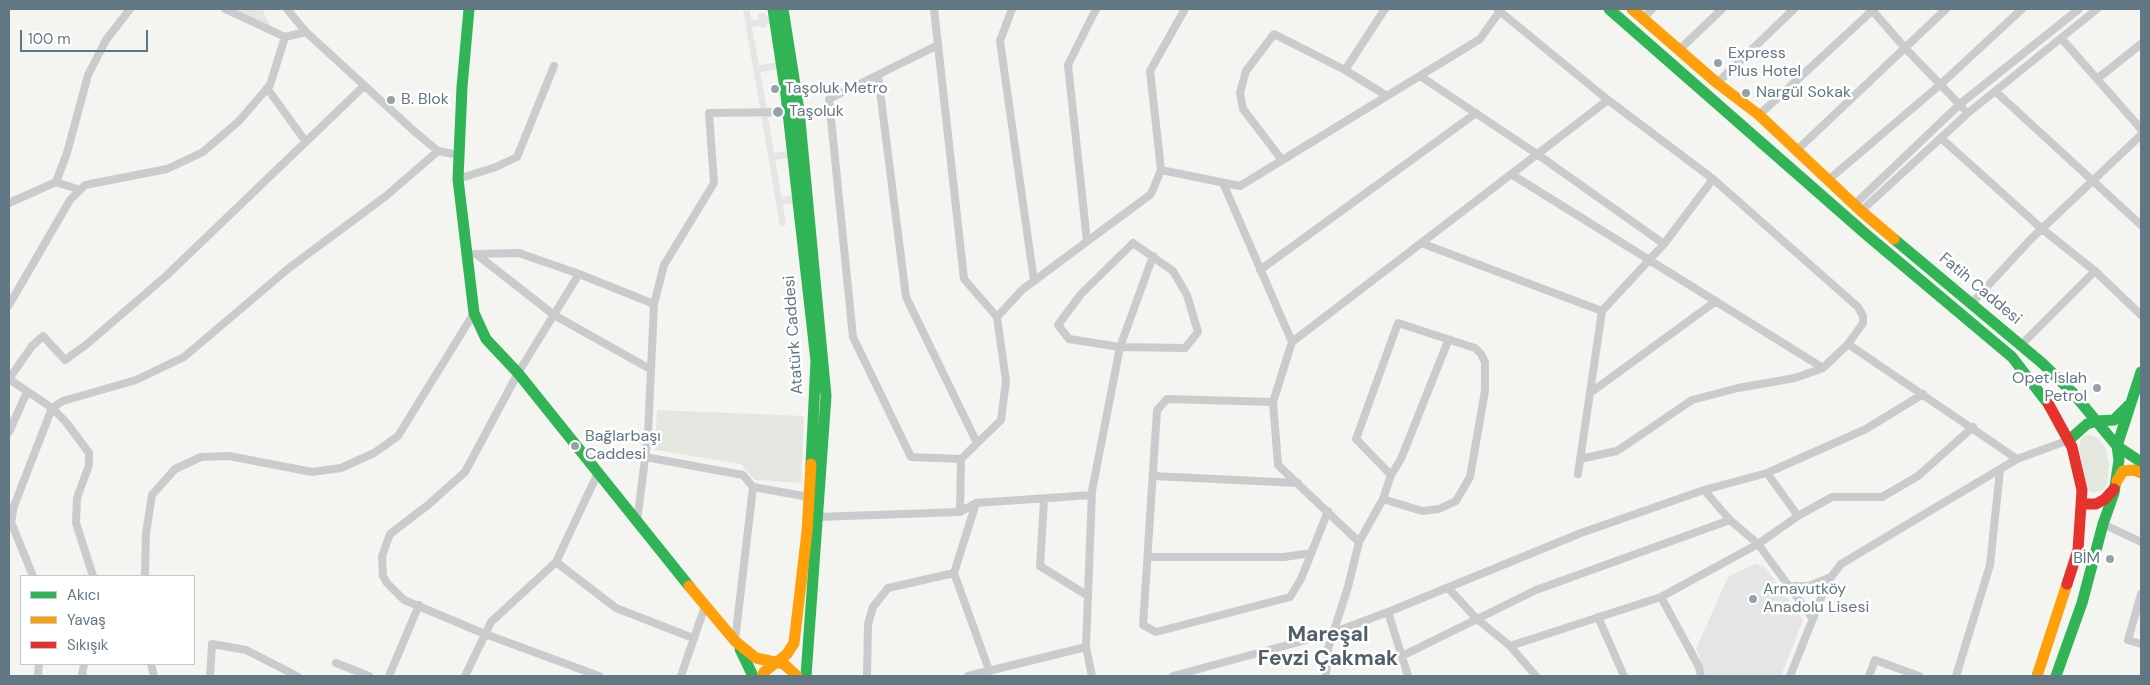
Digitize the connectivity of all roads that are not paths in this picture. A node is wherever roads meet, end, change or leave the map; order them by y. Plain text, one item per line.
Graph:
1 (130, 9) edge
2 (225, 9) edge
3 (287, 9) edge
4 (470, 9) edge
5 (773, 9) edge
6 (783, 9) edge
7 (934, 9) edge
8 (1012, 9) edge
9 (1096, 9) edge
10 (1185, 9) edge
11 (1386, 9) edge
12 (1609, 9) edge
13 (1632, 9) edge
14 (1652, 9) edge
15 (1722, 9) edge
16 (1794, 9) edge
17 (1872, 9) edge
18 (1946, 9) edge
19 (2022, 9) edge
20 (2079, 9) edge
21 (2097, 9) edge
22 (1499, 10) edge
23 (1643, 19) junction
24 (306, 32) junction
25 (285, 37) junction
26 (2062, 39) junction
27 (2141, 44) edge
28 (938, 45) junction
29 (1905, 48) junction
30 (1679, 50) junction
31 (554, 66) dead end
32 (1345, 70) junction
33 (878, 75) junction
34 (1420, 76) junction
35 (2097, 79) junction
36 (1716, 83) junction
37 (1941, 84) junction
38 (364, 86) junction
39 (267, 88) junction
40 (1996, 92) junction
41 (1387, 96) junction
42 (1608, 100) junction
43 (1960, 104) junction
44 (788, 112) junction
45 (1476, 113) junction
46 (1968, 113) junction
47 (1759, 115) junction
48 (2141, 129) edge
49 (2141, 135) edge
50 (1940, 138) junction
51 (306, 142) junction
52 (438, 151) junction
53 (1796, 151) junction
54 (1537, 154) junction
55 (459, 155) junction
56 (1282, 160) junction
57 (1161, 170) junction
58 (1511, 174) junction
59 (458, 179) junction
60 (1713, 179) junction
61 (1827, 181) junction
62 (2093, 181) junction
63 (56, 182) junction
64 (1223, 183) junction
65 (80, 190) junction
66 (9, 203) edge
67 (1857, 208) junction
68 (2141, 225) edge
69 (2042, 229) junction
70 (1087, 241) junction
71 (1422, 243) junction
72 (1664, 244) junction
73 (472, 254) junction
74 (1154, 256) junction
75 (1650, 259) junction
76 (1260, 270) junction
77 (2095, 271) junction
78 (579, 274) junction
79 (1034, 281) junction
80 (1716, 301) junction
81 (1972, 303) junction
82 (9, 304) edge
83 (654, 304) junction
84 (1602, 311) junction
85 (474, 313) junction
86 (554, 314) junction
87 (2141, 315) edge
88 (997, 316) junction
89 (1448, 340) junction
90 (1292, 342) junction
91 (1848, 344) junction
92 (2021, 346) junction
93 (1120, 347) junction
94 (1823, 368) junction
95 (650, 369) junction
96 (2141, 372) edge
97 (518, 373) junction
98 (27, 392) junction
99 (1590, 393) junction
100 (1924, 394) junction
101 (2133, 400) junction
102 (1274, 402) junction
103 (52, 408) junction
104 (2097, 420) junction
105 (1973, 427) junction
106 (9, 432) edge
107 (2068, 440) junction
108 (978, 443) junction
109 (2117, 446) junction
110 (645, 457) junction
111 (962, 459) junction
112 (1580, 459) junction
113 (2018, 459) junction
114 (2141, 462) edge
115 (2000, 470) junction
116 (598, 473) junction
117 (1767, 473) junction
118 (2141, 473) edge
119 (1578, 474) dead end
120 (1391, 475) junction
121 (1153, 476) junction
122 (2117, 481) junction
123 (1298, 483) junction
124 (753, 487) junction
125 (1704, 490) junction
126 (1092, 495) junction
127 (809, 497) junction
128 (1044, 499) junction
129 (1383, 499) junction
130 (976, 504) junction
131 (2082, 504) junction
132 (1328, 511) junction
133 (960, 512) junction
134 (1798, 516) junction
135 (818, 517) junction
136 (1730, 520) junction
137 (10, 522) edge
138 (637, 522) junction
139 (2104, 524) junction
140 (1359, 542) junction
141 (2141, 542) edge
142 (1758, 544) junction
143 (1311, 553) junction
144 (1148, 557) junction
145 (556, 562) junction
146 (954, 574) junction
147 (33, 575) edge
148 (93, 575) edge
149 (145, 575) edge
150 (1831, 577) junction
151 (1790, 586) junction
152 (1448, 588) junction
153 (2141, 594) edge
154 (1088, 596) junction
155 (1661, 597) junction
156 (419, 605) junction
157 (705, 606) junction
158 (1388, 612) junction
159 (1598, 617) junction
160 (1477, 619) junction
161 (1813, 619) junction
162 (1332, 633) junction
163 (485, 634) junction
164 (694, 638) junction
165 (735, 641) junction
166 (2141, 644) edge
167 (1510, 646) junction
168 (1086, 647) junction
169 (1402, 656) junction
170 (777, 663) junction
171 (336, 664) dead end
172 (989, 670) junction
173 (210, 676) edge
174 (297, 676) edge
175 (369, 676) edge
176 (389, 676) edge
177 (465, 676) edge
178 (599, 676) edge
179 (681, 676) edge
180 (752, 676) edge
181 (762, 676) edge
182 (797, 676) edge
183 (806, 676) edge
184 (866, 676) edge
185 (968, 676) edge
186 (1092, 676) edge
187 (1173, 676) edge
188 (1326, 676) edge
189 (1408, 676) edge
190 (1536, 676) edge
191 (1624, 676) edge
192 (1701, 676) edge
193 (1790, 676) edge
194 (1869, 676) edge
195 (1919, 676) edge
196 (1956, 676) edge
197 (2037, 676) edge
198 (2056, 676) edge

1 - 63 street
2 - 25 street
3 - 24 street
4 - 55 main road
5 - 44 main road, Atatürk Caddesi
6 - 135 main road, Atatürk Caddesi
7 - 28 street
8 - 79 street
9 - 70 street
10 - 57 street
11 - 32 street
12 - 107 main road, Fatih Caddesi
13 - 23 main road, Fatih Caddesi
14 - 23 street
15 - 30 street
16 - 36 street
17 - 29 street
17 - 47 street
18 - 29 street
19 - 37 street
20 - 43 street
21 - 26 street
22 - 34 street
22 - 42 street
23 - 30 main road, Fatih Caddesi
24 - 25 street
24 - 38 street
25 - 39 street
26 - 35 street
26 - 40 street
27 - 35 street
28 - 33 street
28 - 88 street
29 - 37 street
29 - 53 street
30 - 36 main road, Fatih Caddesi
31 - 59 street
32 - 41 street
32 - 56 street
33 - 108 street
33 - 111 street
34 - 41 street
34 - 45 street
35 - 48 street
36 - 47 main road, Fatih Caddesi
37 - 43 street
37 - 61 street
38 - 51 street
38 - 52 street
39 - 51 street
39 - 65 street
40 - 46 street
40 - 62 street
41 - 56 street
42 - 54 street
42 - 60 street
43 - 46 street
43 - 67 street
44 - 83 street
44 - 127 main road, Atatürk Caddesi
45 - 54 street
45 - 76 street
46 - 50 street
47 - 53 main road, Fatih Caddesi
49 - 62 street
50 - 67 street
50 - 69 street
51 - 98 street
52 - 55 street
52 - 103 street
53 - 61 main road, Fatih Caddesi
54 - 58 street
54 - 72 street
55 - 59 main road
56 - 64 street
57 - 64 street
57 - 70 street
58 - 71 street
58 - 75 street
59 - 73 main road
60 - 72 street
60 - 91 street
61 - 67 main road, Fatih Caddesi
62 - 68 street
62 - 69 street
63 - 65 street
63 - 66 street
64 - 76 street
65 - 82 street
67 - 81 main road, Fatih Caddesi
69 - 77 street
69 - 81 street
70 - 79 street
71 - 84 street
71 - 90 street
72 - 75 street
73 - 78 street
73 - 85 main road
73 - 86 street
74 - 93 street
74 - 93 street
74 - 93 street
75 - 80 street
75 - 84 street
76 - 90 street
77 - 87 street
77 - 92 street
78 - 83 street
78 - 86 street
79 - 88 street
80 - 94 street
80 - 99 street
81 - 92 main road, Fatih Caddesi
83 - 95 street
84 - 99 street
85 - 97 main road
85 - 149 street
86 - 95 street
86 - 97 street
88 - 108 street
89 - 120 street
89 - 120 street
89 - 129 street
90 - 102 street
91 - 94 street
91 - 100 street
92 - 104 main road, Fatih Caddesi
93 - 126 street
94 - 112 street
95 - 110 street
96 - 101 main road
97 - 116 main road
97 - 156 street
98 - 103 street
98 - 106 street
99 - 112 street
100 - 105 street
100 - 117 street
101 - 104 main road
101 - 109 main road
102 - 121 street
102 - 123 street
103 - 137 street
103 - 148 street
104 - 107 main road
104 - 109 main road, Fatih Caddesi
105 - 113 street
105 - 134 street
107 - 113 street
107 - 131 main road, Fatih Caddesi
108 - 111 street
109 - 114 main road, Fatih Caddesi
109 - 122 main road
110 - 124 street
110 - 138 street
111 - 133 street
112 - 119 street
113 - 115 street
115 - 150 street
115 - 196 street
116 - 138 main road
116 - 145 street
117 - 125 street
117 - 134 street
118 - 122 main road
120 - 129 street
121 - 123 street
121 - 144 street
122 - 131 main road
122 - 139 main road
123 - 132 street
124 - 127 street
124 - 165 street
125 - 136 street
125 - 152 street
126 - 128 street
126 - 154 street
127 - 170 main road, Atatürk Caddesi
128 - 130 street
128 - 154 street
129 - 140 street
130 - 133 street
130 - 146 street
131 - 197 main road, Fatih Caddesi
132 - 140 street
132 - 143 street
133 - 135 street
134 - 142 street
135 - 183 main road, Atatürk Caddesi
136 - 142 street
136 - 160 street
137 - 147 street
138 - 157 main road
139 - 141 street
139 - 198 main road
140 - 162 street
142 - 151 street
142 - 155 street
143 - 144 street
143 - 144 street
145 - 163 street
145 - 164 street
146 - 172 street
146 - 184 street
150 - 151 street
150 - 161 street
151 - 161 street
152 - 158 street
152 - 160 street
153 - 166 street
154 - 168 street
155 - 159 street
155 - 192 street
156 - 163 street
156 - 176 street
157 - 164 street
157 - 165 main road
158 - 162 street
158 - 169 street
159 - 167 street
159 - 191 street
160 - 167 street
160 - 169 street
161 - 193 street
162 - 187 street
162 - 188 street
163 - 177 street
163 - 178 street
164 - 179 street
165 - 170 main road
165 - 180 main road
167 - 190 street
168 - 172 street
168 - 186 street
169 - 189 street
170 - 181 main road, Atatürk Caddesi
170 - 182 main road
171 - 175 street
172 - 185 street
173 - 174 street
194 - 195 street

